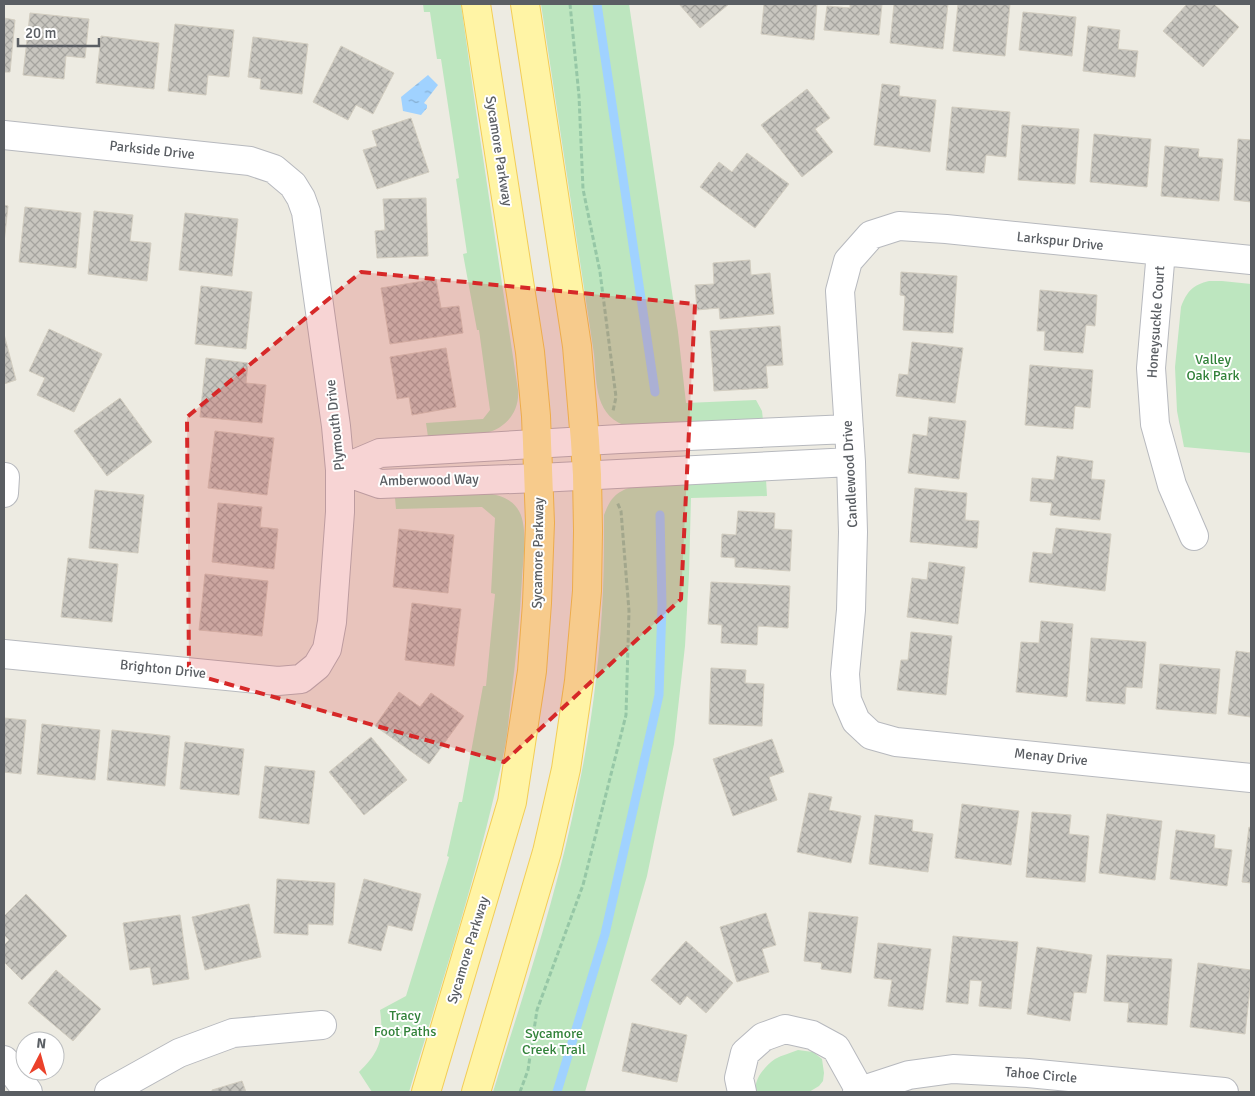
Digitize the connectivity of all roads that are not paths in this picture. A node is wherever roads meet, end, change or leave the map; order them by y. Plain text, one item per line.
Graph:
1 (476, 4) edge
2 (525, 4) edge
3 (4, 135) edge
4 (293, 185) joint
5 (871, 235) joint
6 (1161, 251) junction
7 (1251, 260) edge
8 (849, 429) junction
9 (585, 442) junction
10 (538, 445) junction
11 (851, 462) junction
12 (340, 470) junction
13 (587, 475) junction
14 (539, 478) junction
15 (1194, 536) dead end
16 (4, 654) edge
17 (317, 666) joint
18 (856, 721) joint
19 (1251, 778) edge
20 (322, 1025) dead end
21 (4, 1060) edge
22 (858, 1091) edge
23 (28, 1092) edge
24 (109, 1092) edge
25 (426, 1092) edge
26 (476, 1092) edge
27 (742, 1092) edge
28 (1224, 1092) edge

1 - 10 main road, Sycamore Parkway
2 - 9 main road
3 - 4 street, Parkside Drive
4 - 12 street, Plymouth Drive
5 - 6 street, Larkspur Drive
5 - 8 street, Candlewood Drive
6 - 7 street, Larkspur Drive
6 - 15 street, Honeysuckle Court
8 - 9 street, Amberwood Way
8 - 11 street, Candlewood Drive
9 - 10 street, Amberwood Way
9 - 13 main road
10 - 12 street, Amberwood Way
10 - 14 main road, Sycamore Parkway
11 - 13 street, Amberwood Way
11 - 18 street, Candlewood Drive
12 - 14 street, Amberwood Way
12 - 17 street, Plymouth Drive
13 - 14 street, Amberwood Way
13 - 26 main road
14 - 25 main road, Sycamore Parkway
16 - 17 street, Brighton Drive
18 - 19 street, Menay Drive
20 - 24 street
21 - 23 street
22 - 27 street, Tahoe Circle
22 - 28 street, Tahoe Circle

